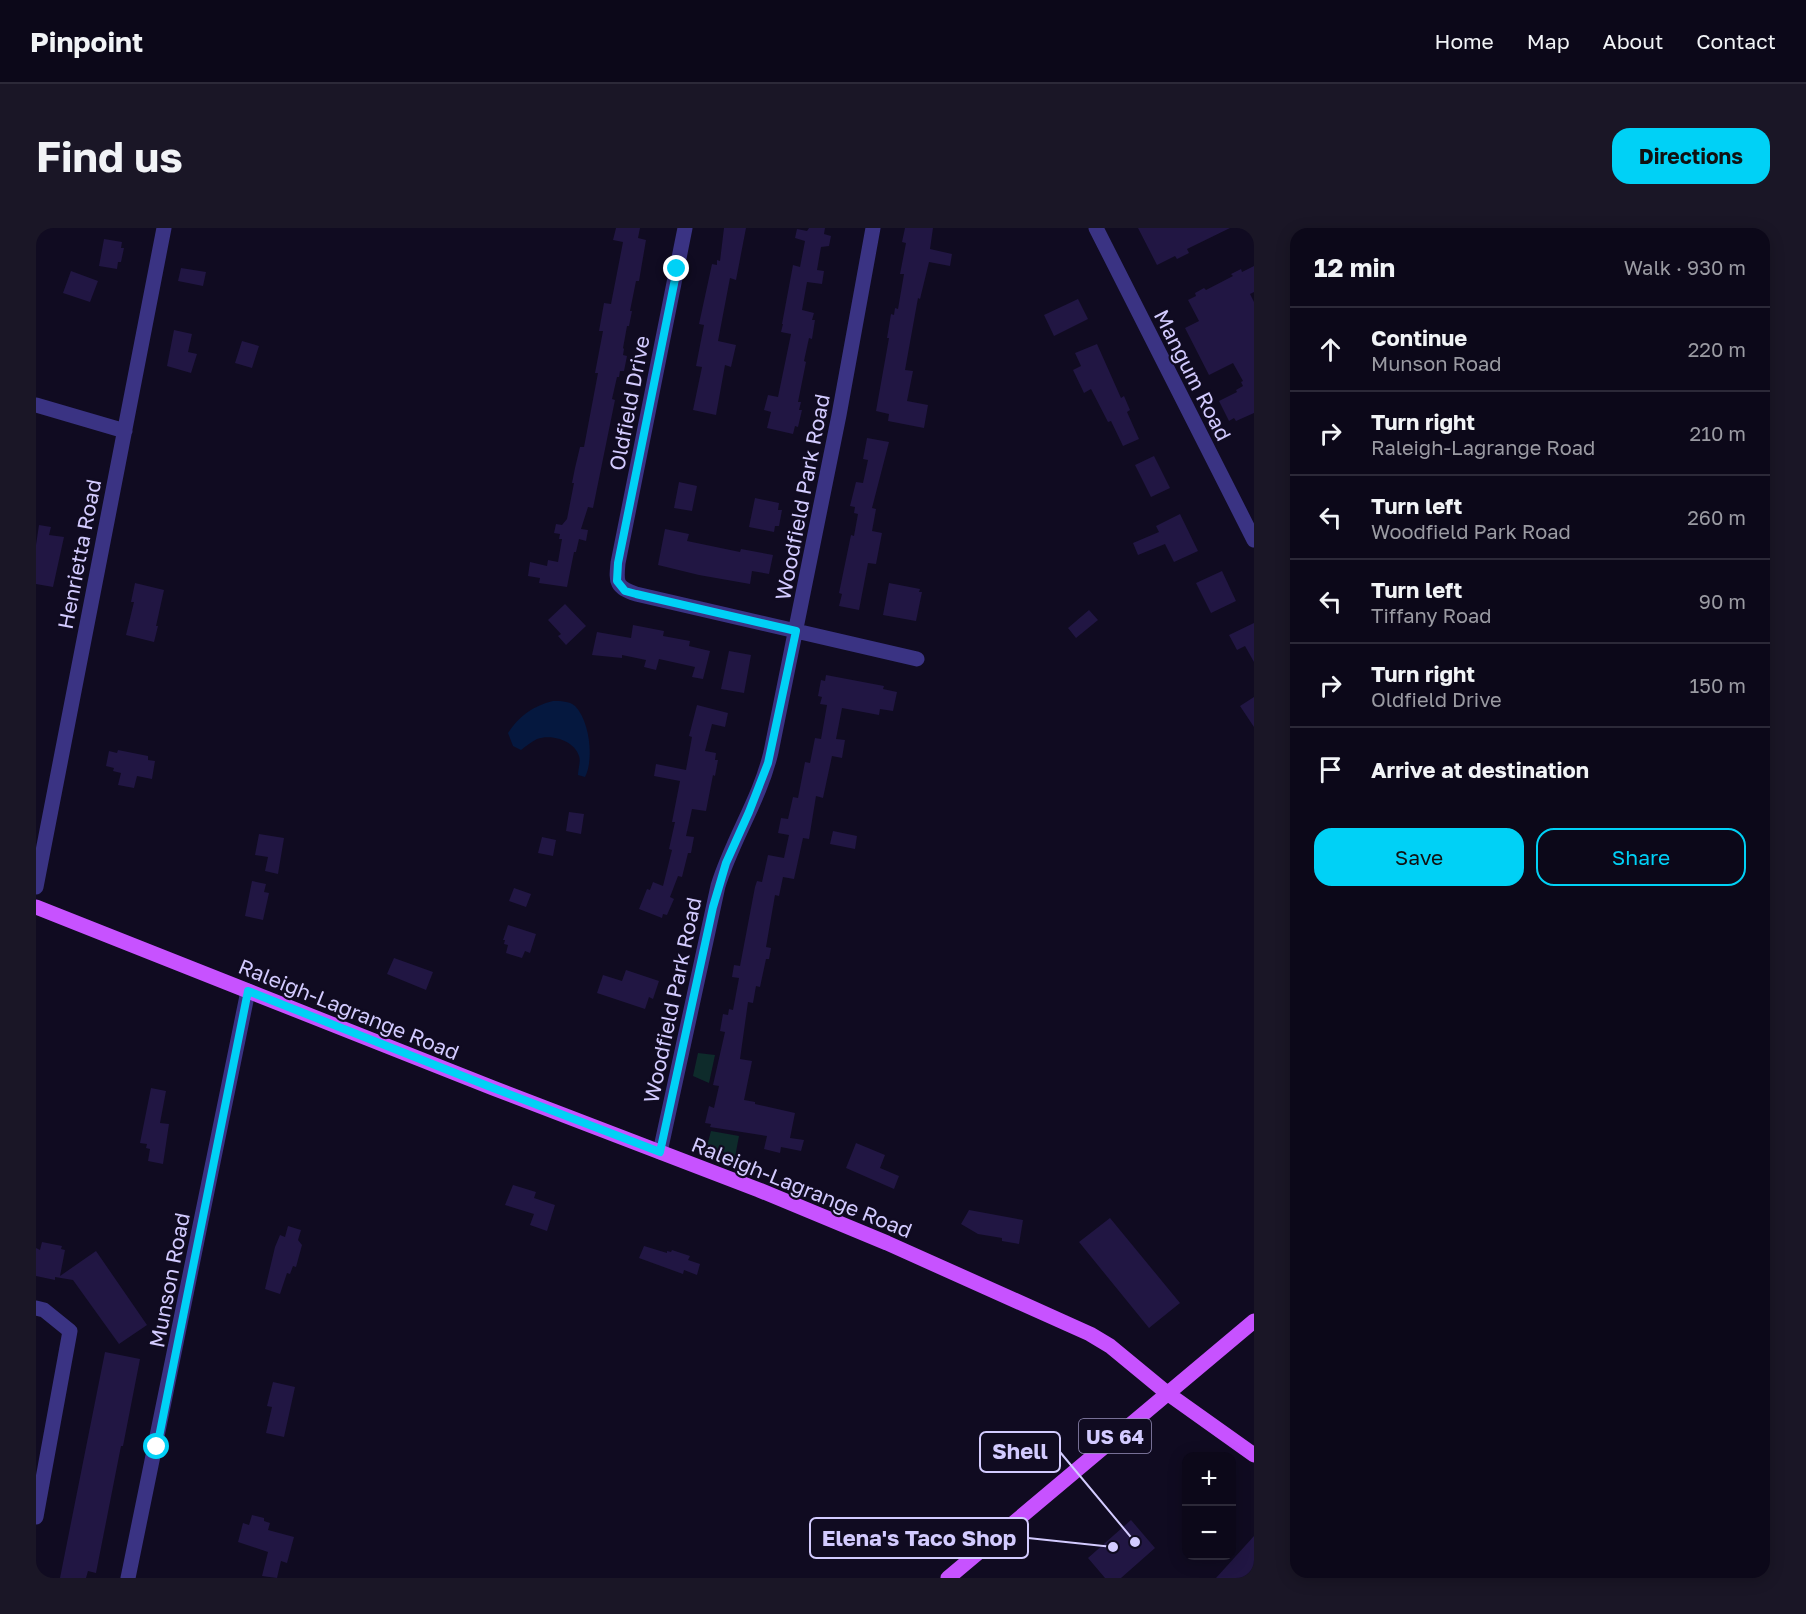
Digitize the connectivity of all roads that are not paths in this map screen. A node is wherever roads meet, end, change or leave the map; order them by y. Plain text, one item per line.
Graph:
1 (164, 228) edge
2 (685, 228) edge
3 (873, 228) edge
4 (1096, 228) edge
5 (36, 405) edge
6 (125, 431) junction
7 (1254, 540) edge
8 (796, 631) junction
9 (917, 659) dead end
10 (36, 887) edge
11 (36, 907) edge
12 (248, 991) junction
13 (660, 1152) junction
14 (36, 1308) edge
15 (1254, 1321) edge
16 (1167, 1393) junction
17 (1254, 1455) edge
18 (36, 1517) edge
19 (128, 1578) edge
20 (948, 1578) edge

1 - 6 street, Henrietta Road
2 - 8 street, Oldfield Drive
3 - 8 street, Woodfield Park Road
4 - 7 street, Mangum Road
5 - 6 street
6 - 10 street, Henrietta Road
8 - 9 street
8 - 13 street, Woodfield Park Road
11 - 12 main road, Raleigh-Lagrange Road
12 - 13 main road, Raleigh-Lagrange Road
12 - 19 street, Munson Road
13 - 16 main road, Raleigh-Lagrange Road
14 - 18 street
15 - 16 main road, US 64
16 - 17 main road, Raleigh-Lagrange Road
16 - 20 main road, US 64

